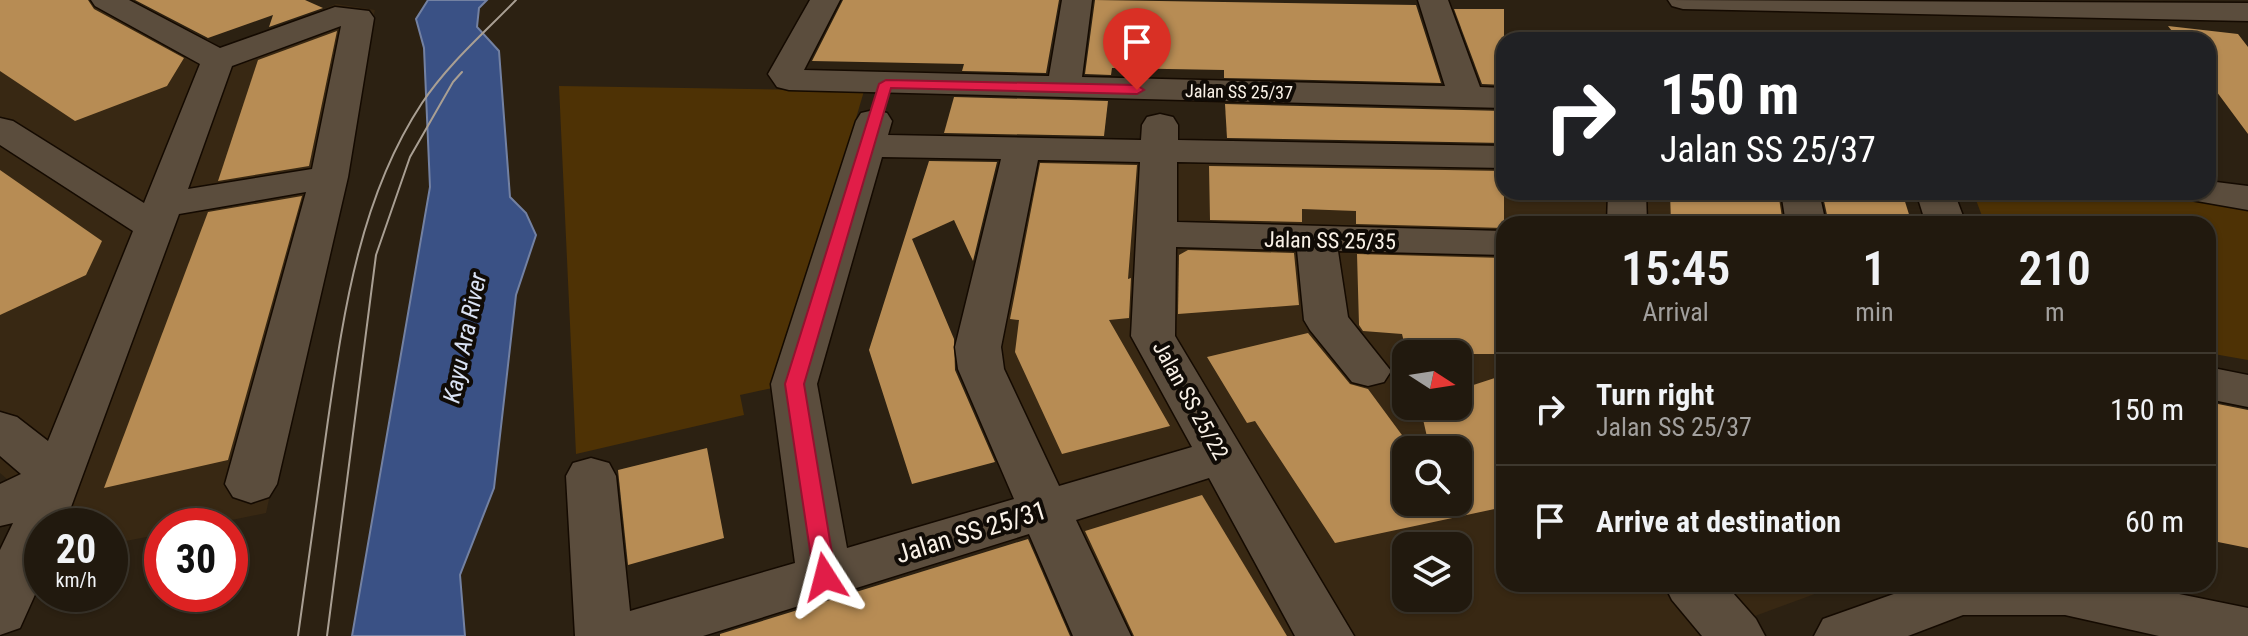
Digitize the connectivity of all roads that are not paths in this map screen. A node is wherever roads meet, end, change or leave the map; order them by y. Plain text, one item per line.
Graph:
1 (106, 0) edge
2 (158, 0) edge
3 (825, 0) edge
4 (1077, 0) edge
5 (1433, 0) edge
6 (1683, 0) edge
7 (2208, 6) edge
8 (1868, 9) edge
9 (2097, 9) junction
10 (2248, 12) edge
11 (2112, 32) edge
12 (231, 55) junction
13 (886, 84) junction
14 (1064, 88) junction
15 (1161, 90) junction
16 (1466, 97) junction
17 (1496, 98) edge
18 (0, 129) edge
19 (866, 146) junction
20 (1022, 149) junction
21 (1159, 152) junction
22 (1496, 157) edge
23 (329, 177) junction
24 (160, 217) junction
25 (1157, 234) junction
26 (1316, 240) junction
27 (1496, 243) edge
28 (1368, 371) dead end
29 (2216, 385) edge
30 (2248, 391) edge
31 (0, 429) edge
32 (1222, 456) junction
33 (591, 476) dead end
34 (59, 477) junction
35 (251, 484) dead end
36 (0, 507) edge
37 (1045, 509) junction
38 (825, 577) junction
39 (1699, 592) edge
40 (1982, 592) edge
41 (2081, 592) edge
42 (0, 612) edge
43 (1871, 613) edge
44 (2248, 632) edge
45 (604, 636) edge
46 (627, 636) edge
47 (1102, 636) edge
48 (1325, 636) edge
49 (1736, 636) edge

1 - 12 street
2 - 12 street
3 - 13 street, Jalan SS 25/37
4 - 14 street
5 - 16 street
6 - 8 street
7 - 9 street
7 - 10 street
8 - 9 street
9 - 11 street
12 - 23 street
12 - 24 street
13 - 14 street, Jalan SS 25/37
13 - 19 street
14 - 15 street, Jalan SS 25/37
15 - 16 street, Jalan SS 25/37
15 - 21 street, Jalan SS 25/22
16 - 17 street, Jalan SS 25/37
18 - 24 street
19 - 20 street
19 - 38 street
20 - 21 street
20 - 37 street
21 - 22 street
21 - 25 street, Jalan SS 25/22
23 - 24 street
23 - 35 street
24 - 34 street
25 - 26 street, Jalan SS 25/35
25 - 32 street, Jalan SS 25/22
26 - 27 street, Jalan SS 25/35
26 - 28 street
29 - 30 street
31 - 34 street
32 - 37 street, Jalan SS 25/31
32 - 48 street, Jalan SS 25/22
33 - 45 street
34 - 36 street
34 - 42 street
37 - 38 street, Jalan SS 25/31
37 - 47 street
38 - 46 street, Jalan SS 25/31
39 - 49 street
40 - 43 street
41 - 44 street

